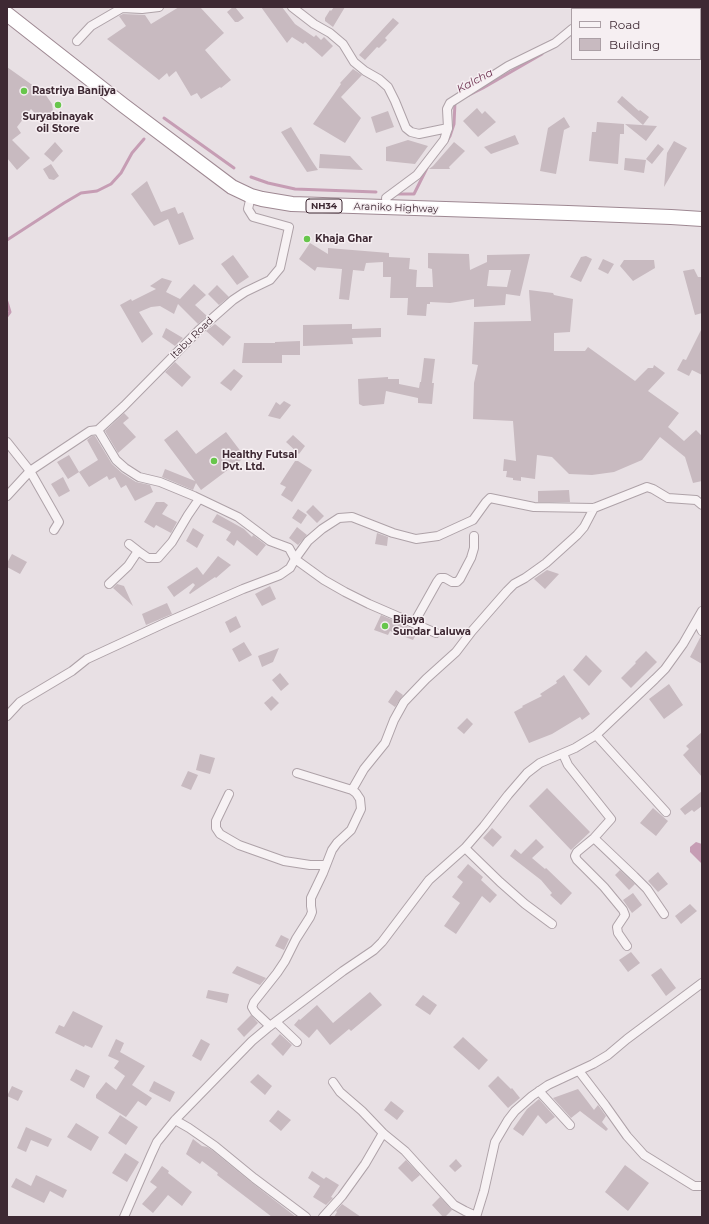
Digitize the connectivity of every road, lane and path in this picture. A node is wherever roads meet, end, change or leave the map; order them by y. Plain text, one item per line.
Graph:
1 (159, 7) edge
2 (292, 7) edge
3 (7, 14) edge
4 (571, 30) edge
5 (77, 41) dead end
6 (448, 128) junction
7 (251, 196) junction
8 (387, 208) junction
9 (702, 219) edge
10 (98, 430) junction
11 (7, 442) edge
12 (30, 471) junction
13 (7, 496) edge
14 (199, 499) junction
15 (702, 505) edge
16 (594, 508) junction
17 (54, 530) dead end
18 (474, 536) dead end
19 (129, 544) dead end
20 (138, 551) junction
21 (295, 559) junction
22 (109, 584) dead end
23 (702, 611) edge
24 (697, 620) junction
25 (414, 623) junction
26 (702, 631) edge
27 (436, 633) dead end
28 (7, 716) edge
29 (596, 735) junction
30 (563, 754) junction
31 (297, 773) dead end
32 (352, 790) junction
33 (229, 794) dead end
34 (666, 812) dead end
35 (594, 838) junction
36 (465, 848) junction
37 (326, 865) junction
38 (664, 914) dead end
39 (552, 924) dead end
40 (628, 946) dead end
41 (702, 983) edge
42 (273, 1024) junction
43 (297, 1042) dead end
44 (579, 1071) junction
45 (333, 1082) dead end
46 (539, 1091) junction
47 (175, 1120) junction
48 (570, 1125) dead end
49 (382, 1133) junction
50 (702, 1186) edge
51 (124, 1217) edge
52 (306, 1217) edge
53 (323, 1217) edge
54 (476, 1217) edge

1 - 5 street
2 - 6 street
3 - 7 highway, Araniko Highway / NH34
4 - 6 street
6 - 8 street
7 - 8 highway, Araniko Highway / NH34
7 - 10 street, Itabu Road
8 - 9 highway, Araniko Highway / NH34
10 - 12 street
10 - 14 street
11 - 12 street
12 - 13 street
12 - 17 street
14 - 20 street
14 - 21 street
15 - 16 street
16 - 21 street
16 - 32 street
18 - 25 street
19 - 20 street
20 - 22 street
21 - 25 street
21 - 28 street
23 - 24 street
24 - 26 street
24 - 29 street
25 - 27 street
29 - 30 street
29 - 34 street
30 - 35 street
30 - 36 street
31 - 32 street
32 - 37 street
33 - 37 street
35 - 38 street
35 - 40 street
36 - 39 street
36 - 42 street
37 - 42 street
41 - 44 street
42 - 43 street
42 - 47 street
44 - 46 street
44 - 50 street
45 - 49 street
46 - 48 street
46 - 54 street
47 - 51 street
47 - 52 street
49 - 53 street
49 - 54 street

